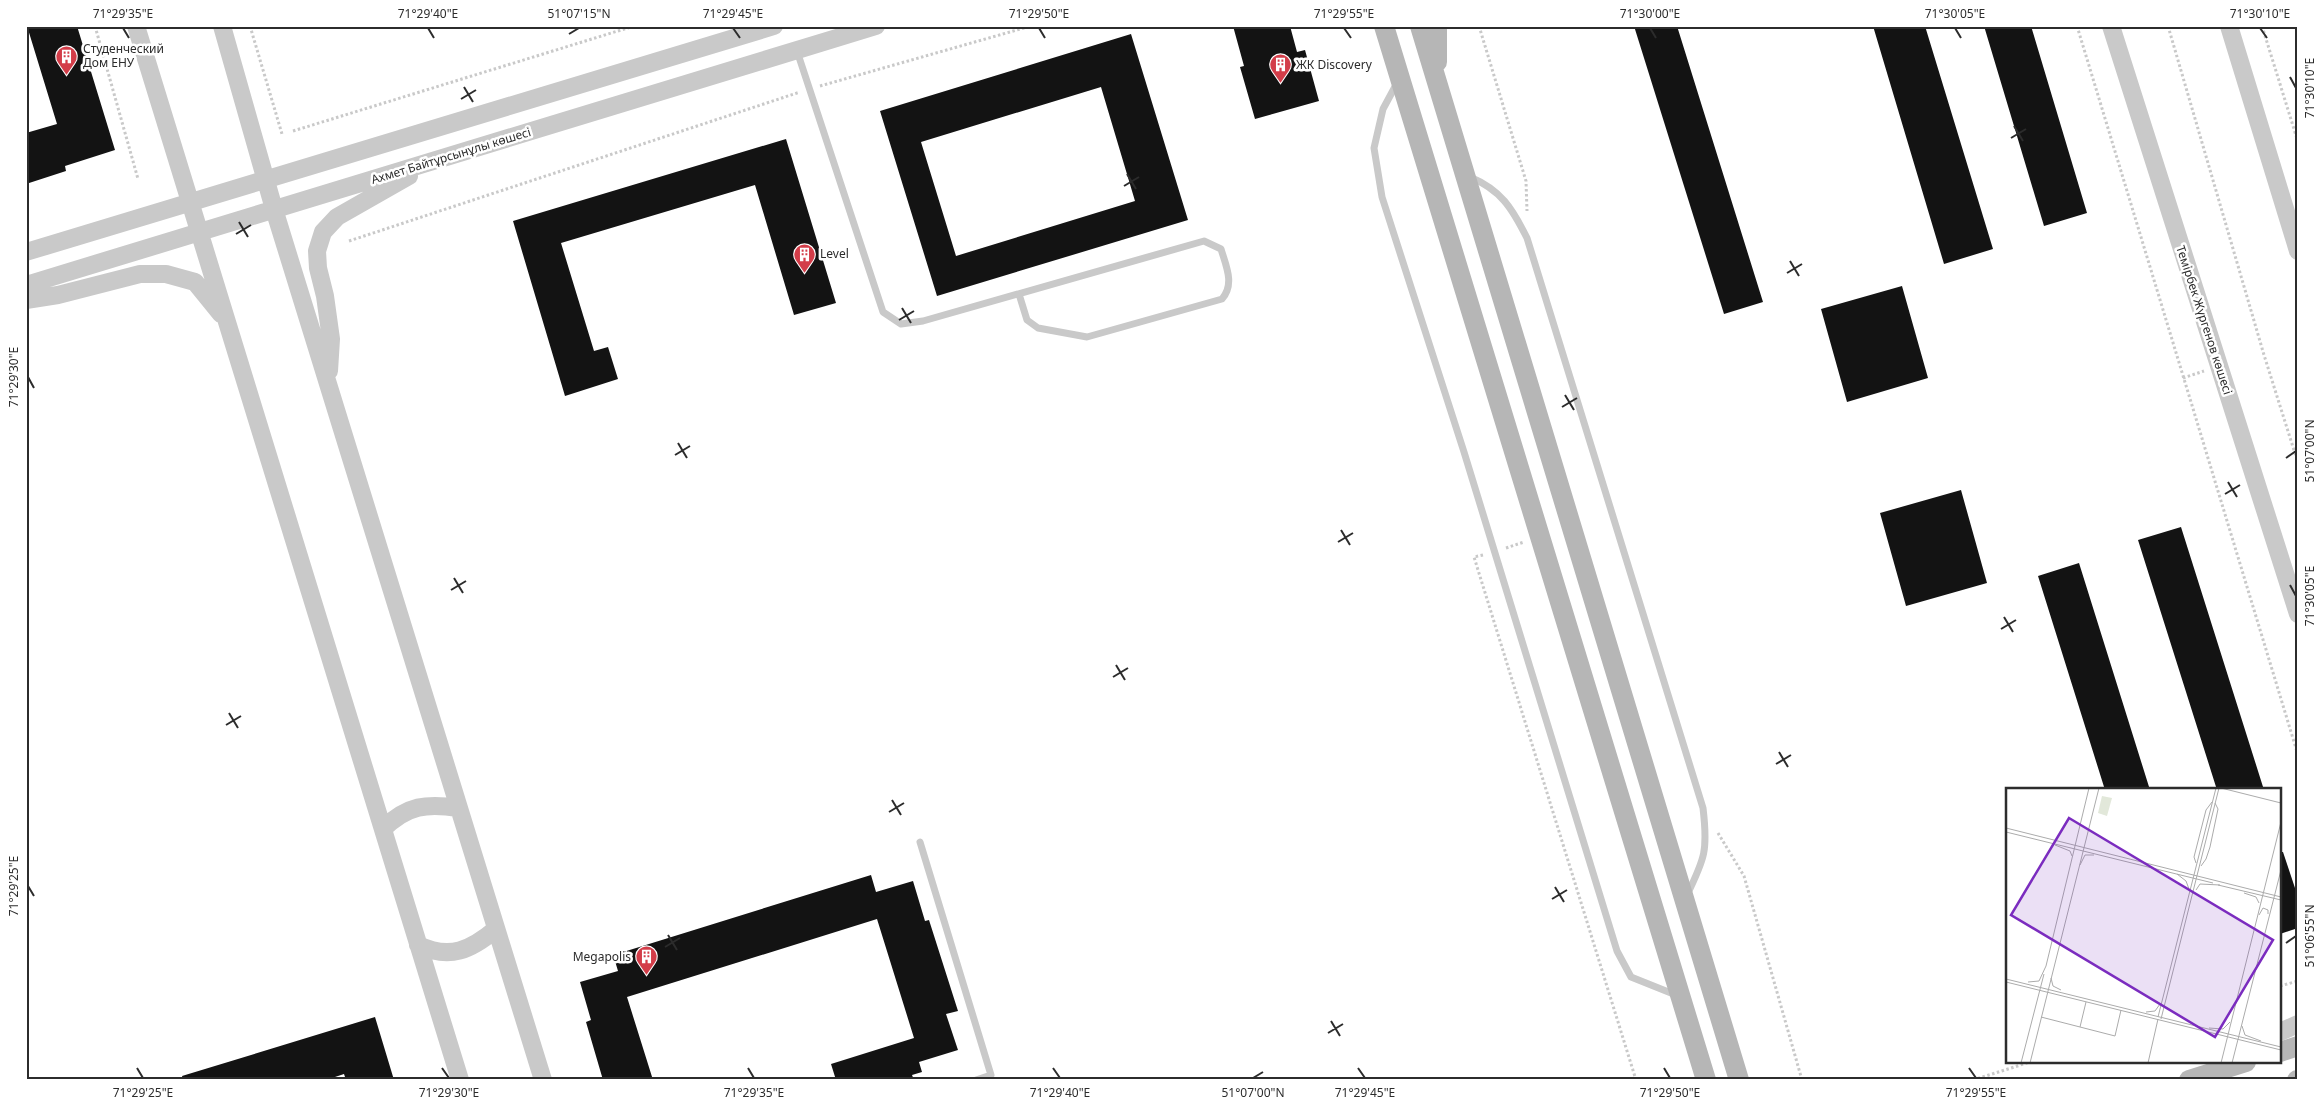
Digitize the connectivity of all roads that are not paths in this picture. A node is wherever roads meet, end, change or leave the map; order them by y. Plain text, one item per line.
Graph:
1 (136, 26) edge
2 (222, 26) edge
3 (774, 26) edge
4 (876, 26) edge
5 (1384, 26) edge
6 (1420, 26) edge
7 (1437, 26) edge
8 (2111, 26) edge
9 (2229, 26) edge
10 (796, 50) junction
11 (1399, 78) junction
12 (1436, 81) junction
13 (444, 158) junction
14 (1465, 174) junction
15 (267, 180) junction
16 (191, 203) junction
17 (274, 209) junction
18 (199, 232) junction
19 (2298, 251) edge
20 (26, 252) edge
21 (26, 285) edge
22 (1019, 294) junction
23 (26, 300) edge
24 (228, 323) junction
25 (328, 383) junction
26 (2298, 614) edge
27 (459, 808) junction
28 (383, 829) junction
29 (920, 842) dead end
30 (1685, 900) junction
31 (496, 928) junction
32 (418, 945) junction
33 (1681, 997) junction
34 (2298, 1024) edge
35 (2282, 1031) edge
36 (2298, 1046) edge
37 (2282, 1051) edge
38 (1698, 1055) junction
39 (2216, 1064) edge
40 (2240, 1064) edge
41 (1740, 1076) edge
42 (2191, 1079) edge
43 (460, 1080) edge
44 (543, 1080) edge
45 (976, 1080) edge
46 (1696, 1080) edge
47 (1706, 1080) edge

1 - 16 street
2 - 15 street
3 - 15 street
4 - 10 street, Ахмет Байтұрсынұлы көшесі
5 - 11 main road
6 - 12 main road
7 - 12 main road
8 - 26 street, Темірбек Жүргенов көшесі
9 - 19 street
10 - 13 street, Ахмет Байтұрсынұлы көшесі
10 - 22 lane
11 - 33 main road
11 - 33 lane
12 - 14 main road
13 - 17 street, Ахмет Байтұрсынұлы көшесі
13 - 25 street
14 - 30 main road
14 - 30 lane
15 - 16 street
15 - 17 street
16 - 18 street
16 - 20 street
17 - 18 street, Ахмет Байтұрсынұлы көшесі
17 - 25 street
18 - 21 street, Ахмет Байтұрсынұлы көшесі
18 - 24 street
22 - 22 lane
23 - 24 street
24 - 28 street
25 - 27 street
27 - 28 street
27 - 31 street
28 - 32 street
29 - 45 lane
30 - 41 main road
31 - 32 street
31 - 44 street
32 - 43 street
33 - 38 main road
34 - 35 street
36 - 37 main road
38 - 46 main road
38 - 47 main road
39 - 42 street
40 - 42 main road

